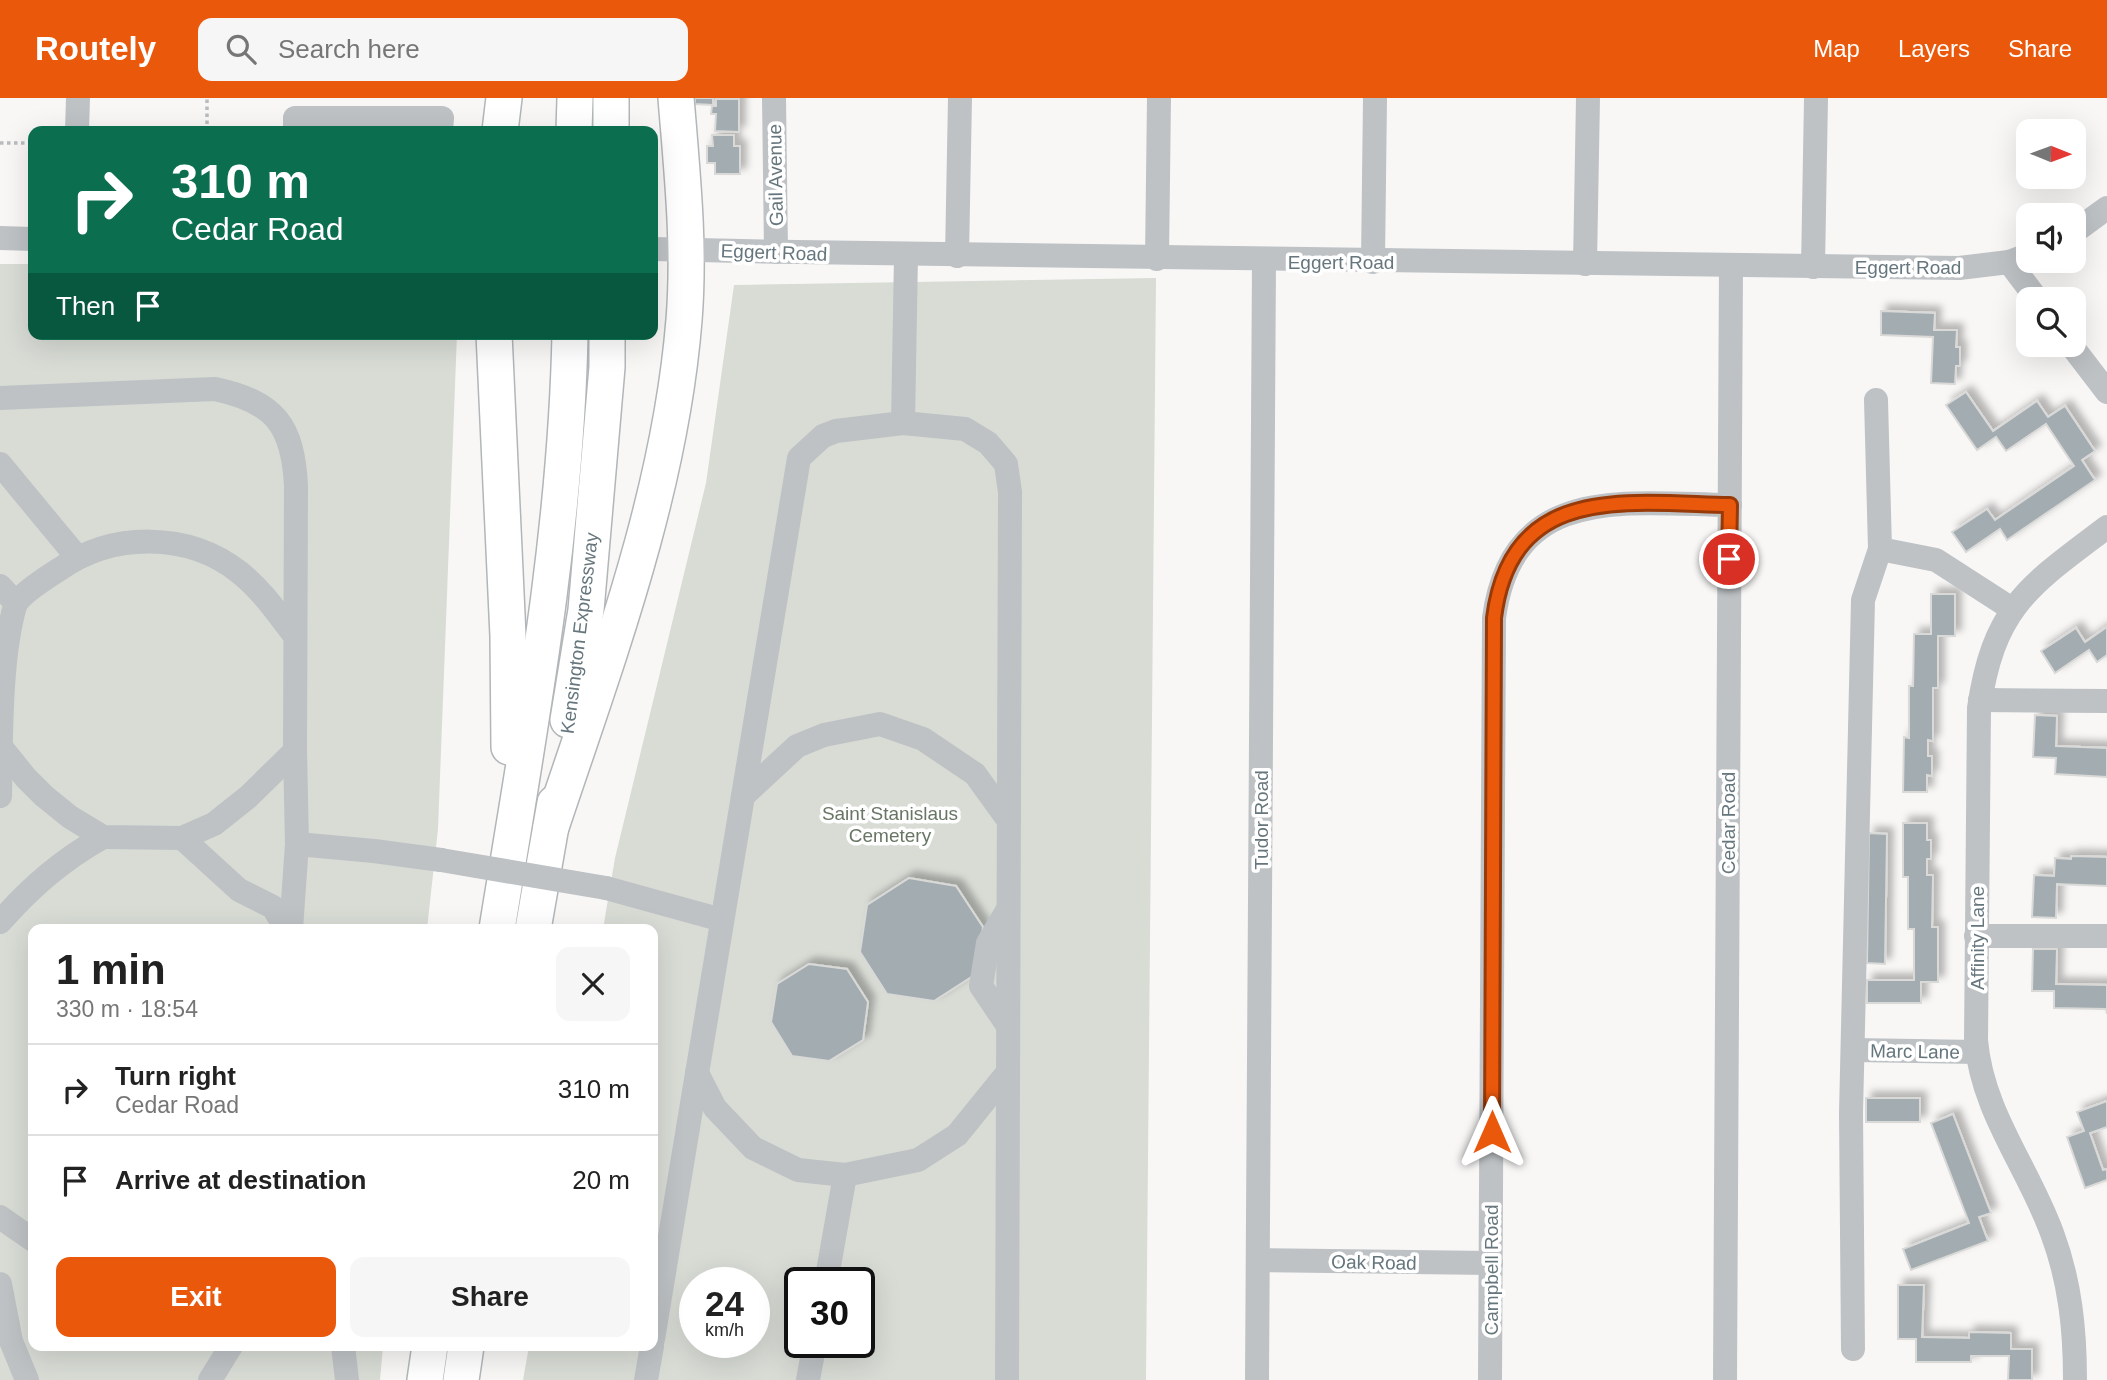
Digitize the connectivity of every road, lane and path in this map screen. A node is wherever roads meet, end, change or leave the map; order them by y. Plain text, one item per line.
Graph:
1 (78, 98) edge
2 (207, 98) edge
3 (504, 98) edge
4 (575, 98) edge
5 (611, 98) edge
6 (676, 98) edge
7 (774, 98) edge
8 (960, 98) edge
9 (1159, 98) edge
10 (1375, 98) edge
11 (1588, 98) edge
12 (1815, 98) edge
13 (77, 126) edge
14 (206, 126) edge
15 (295, 126) edge
16 (441, 126) edge
17 (501, 126) edge
18 (574, 126) edge
19 (611, 126) edge
20 (0, 143) edge
21 (28, 144) edge
22 (2107, 208) edge
23 (2086, 223) edge
24 (0, 238) edge
25 (28, 239) edge
26 (658, 249) edge
27 (683, 249) junction
28 (776, 252) junction
29 (906, 256) junction
30 (957, 256) junction
31 (2016, 258) edge
32 (1157, 259) junction
33 (1264, 261) junction
34 (1373, 262) junction
35 (1585, 264) junction
36 (1731, 265) junction
37 (1813, 267) junction
38 (494, 340) edge
39 (570, 340) edge
40 (607, 340) edge
41 (2080, 357) edge
42 (2107, 392) edge
43 (0, 398) edge
44 (1877, 400) dead end
45 (903, 423) junction
46 (0, 464) edge
47 (1730, 505) junction
48 (2107, 527) edge
49 (1880, 549) junction
50 (77, 557) junction
51 (8, 595) edge
52 (2012, 609) junction
53 (295, 636) junction
54 (1980, 699) junction
55 (2107, 701) edge
56 (1, 747) edge
57 (295, 751) junction
58 (0, 796) edge
59 (743, 796) junction
60 (1009, 821) junction
61 (551, 827) junction
62 (103, 837) junction
63 (182, 838) junction
64 (297, 844) junction
65 (510, 851) junction
66 (722, 920) junction
67 (0, 922) edge
68 (285, 924) edge
69 (289, 924) edge
70 (498, 924) edge
71 (534, 924) edge
72 (1976, 936) junction
73 (2107, 936) edge
74 (1854, 1050) junction
75 (1977, 1052) junction
76 (1008, 1072) junction
77 (697, 1073) junction
78 (845, 1175) junction
79 (0, 1220) edge
80 (28, 1237) edge
81 (1258, 1260) junction
82 (1491, 1263) junction
83 (829, 1267) edge
84 (0, 1284) edge
85 (658, 1309) edge
86 (1853, 1349) dead end
87 (227, 1351) edge
88 (344, 1351) edge
89 (429, 1351) edge
90 (465, 1351) edge
91 (651, 1351) edge
92 (812, 1358) edge
93 (27, 1380) edge
94 (210, 1380) edge
95 (347, 1380) edge
96 (425, 1380) edge
97 (461, 1380) edge
98 (646, 1380) edge
99 (808, 1380) edge
100 (1007, 1380) edge
101 (1257, 1380) edge
102 (1490, 1380) edge
103 (1725, 1380) edge
104 (2075, 1380) edge

1 - 13 street
2 - 14 path
3 - 17 highway
4 - 18 highway
5 - 19 highway
6 - 27 highway
7 - 28 street, Gail Avenue
8 - 30 street
9 - 32 street
10 - 34 street
11 - 35 street
12 - 37 street
15 - 16 street
20 - 21 path
22 - 23 street
24 - 25 street
26 - 27 street, Eggert Road
27 - 28 street, Eggert Road
27 - 61 highway
28 - 29 street, Eggert Road
29 - 30 street, Eggert Road
29 - 45 street
30 - 32 street, Eggert Road
31 - 37 street, Eggert Road
32 - 33 street, Eggert Road
33 - 34 street, Eggert Road
33 - 81 street, Tudor Road
34 - 35 street, Eggert Road
35 - 36 street, Eggert Road
36 - 37 street, Eggert Road
36 - 47 street, Cedar Road
38 - 65 highway
39 - 65 highway, Kensington Expressway
40 - 61 highway, Kensington Expressway
41 - 42 street
43 - 53 street
44 - 49 street
45 - 59 street
45 - 60 street
46 - 50 street
47 - 82 street, Campbell Road
47 - 103 street, Cedar Road
48 - 52 street, Affinity Lane
49 - 52 street
49 - 74 street
50 - 51 street
50 - 53 street
51 - 56 street
52 - 54 street, Affinity Lane
53 - 57 street
54 - 55 street
54 - 72 street, Affinity Lane
56 - 58 street
56 - 62 street
57 - 63 street
57 - 64 street
59 - 60 street
59 - 66 street
60 - 76 street
61 - 71 highway, Kensington Expressway
62 - 63 street
62 - 67 street
63 - 68 street
64 - 66 street, bridge
64 - 69 street
65 - 70 highway, Kensington Expressway
66 - 77 street
72 - 73 street
72 - 75 street, Affinity Lane
74 - 75 street, Marc Lane
74 - 86 street
75 - 104 street, Affinity Lane
76 - 78 street
76 - 100 street
77 - 78 street
77 - 85 street
78 - 83 street
79 - 80 street
81 - 82 street, Oak Road
81 - 101 street, Tudor Road
82 - 102 street, Campbell Road
84 - 93 street
87 - 94 street
88 - 95 street
89 - 96 highway
90 - 97 highway
91 - 98 street
92 - 99 street

